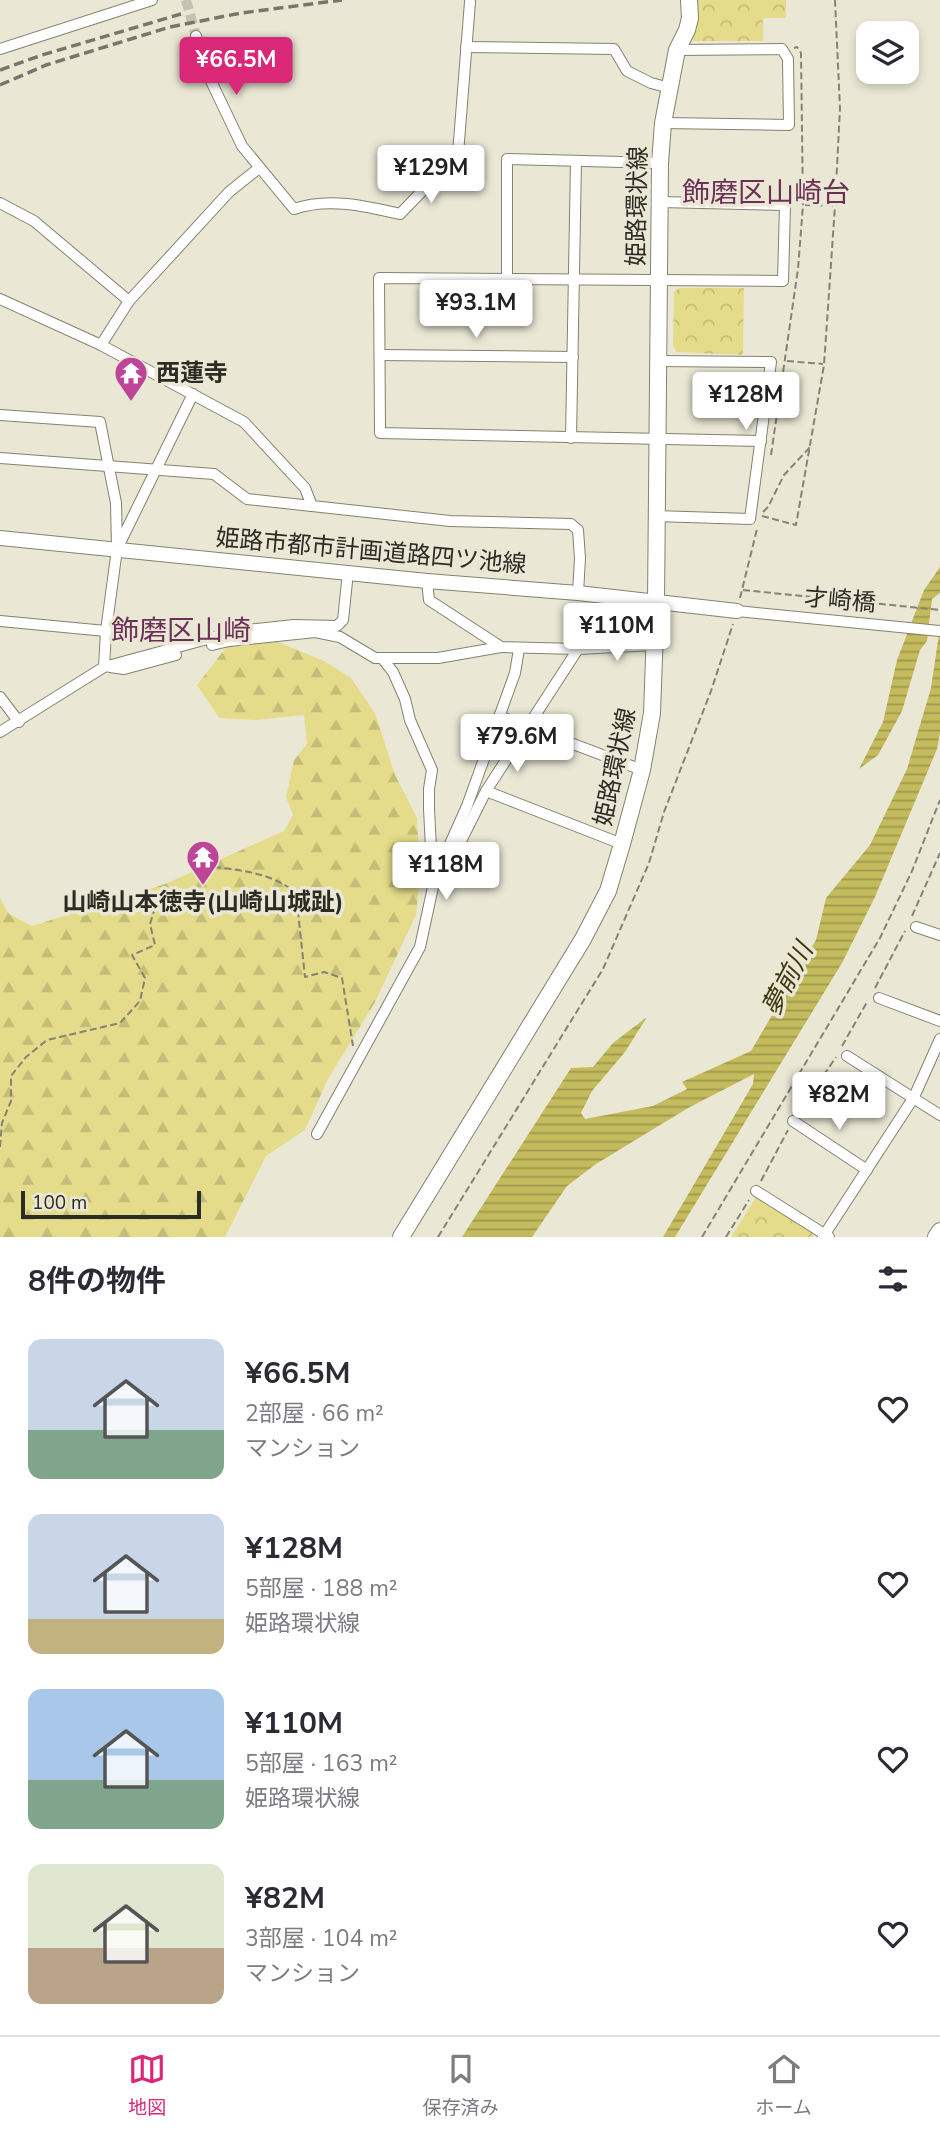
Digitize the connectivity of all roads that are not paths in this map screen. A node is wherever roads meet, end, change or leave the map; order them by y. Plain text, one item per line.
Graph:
1 (152, 0) edge
2 (690, 0) edge
3 (470, 2) dead end
4 (195, 36) tunnel mouth
5 (466, 47) junction
6 (0, 49) edge
7 (677, 50) junction
8 (670, 88) junction
9 (663, 123) junction
10 (576, 161) junction
11 (660, 163) junction
12 (259, 168) junction
13 (660, 202) junction
14 (0, 203) edge
15 (507, 278) junction
16 (574, 279) junction
17 (658, 281) junction
18 (0, 299) edge
19 (129, 301) junction
20 (101, 345) junction
21 (380, 355) junction
22 (572, 357) junction
23 (657, 361) junction
24 (193, 394) junction
25 (0, 415) edge
26 (571, 438) junction
27 (658, 440) junction
28 (761, 441) junction
29 (0, 458) edge
30 (109, 465) junction
31 (153, 471) junction
32 (312, 506) junction
33 (655, 516) junction
34 (0, 537) edge
35 (117, 549) junction
36 (348, 572) junction
37 (427, 580) junction
38 (578, 593) junction
39 (656, 603) junction
40 (737, 611) joint
41 (0, 621) edge
42 (106, 631) junction
43 (940, 631) edge
44 (654, 645) junction
45 (501, 647) junction
46 (519, 649) junction
47 (578, 649) junction
48 (382, 658) junction
49 (104, 667) junction
50 (0, 697) edge
51 (499, 716) junction
52 (19, 722) junction
53 (529, 727) junction
54 (0, 732) edge
55 (642, 770) junction
56 (486, 791) junction
57 (472, 808) junction
58 (622, 844) junction
59 (432, 873) junction
60 (433, 887) junction
61 (916, 928) dead end
62 (940, 934) edge
63 (879, 998) dead end
64 (940, 1021) edge
65 (940, 1039) edge
66 (847, 1056) dead end
67 (914, 1097) junction
68 (940, 1115) edge
69 (793, 1121) road end
70 (317, 1134) dead end
71 (867, 1170) junction
72 (755, 1191) road end
73 (940, 1231) edge
74 (826, 1236) edge
75 (401, 1237) edge
76 (936, 1237) edge

1 - 6 street
2 - 7 main road, 姫路環状線
3 - 5 street
4 - 12 street
5 - 8 street
5 - 12 street
7 - 8 main road, 姫路環状線
7 - 9 street
8 - 9 main road, 姫路環状線
9 - 11 main road, 姫路環状線
10 - 11 street
10 - 15 street
10 - 16 street
11 - 13 main road, 姫路環状線
12 - 19 street
13 - 17 main road, 姫路環状線
13 - 17 street
14 - 19 street
15 - 16 street
15 - 21 street
16 - 17 street
16 - 22 street
17 - 23 main road, 姫路環状線
18 - 20 street
19 - 20 street
20 - 24 street
21 - 22 street
21 - 26 street
22 - 26 street
23 - 27 main road, 姫路環状線
23 - 28 street
24 - 31 street
24 - 32 street
25 - 30 street
26 - 27 street
27 - 28 street
27 - 33 main road, 姫路環状線
28 - 33 street
29 - 30 street
30 - 31 street
30 - 35 street
31 - 32 street
31 - 35 street
32 - 38 street
33 - 39 main road, 姫路環状線
34 - 35 street, 姫路市都市計画道路四ツ池線
35 - 36 street, 姫路市都市計画道路四ツ池線
35 - 42 street
36 - 37 street, 姫路市都市計画道路四ツ池線
36 - 49 street
37 - 38 street, 姫路市都市計画道路四ツ池線
37 - 45 street
38 - 39 street, 姫路市都市計画道路四ツ池線
39 - 40 street, 姫路市都市計画道路四ツ池線
39 - 44 main road, 姫路環状線
40 - 43 street, 才崎橋
41 - 42 street
42 - 49 street
44 - 47 street
44 - 55 main road, 姫路環状線
45 - 46 street
45 - 48 street
46 - 47 street
46 - 51 street
47 - 53 street
48 - 49 street
48 - 59 street
49 - 52 street
50 - 52 street
51 - 53 street
51 - 57 street
52 - 54 street
53 - 55 street
53 - 56 street
55 - 58 main road, 姫路環状線
56 - 57 street
56 - 58 street
57 - 59 street
57 - 60 street
58 - 75 main road, 姫路環状線
59 - 60 street
60 - 70 street
61 - 62 street
63 - 64 street
65 - 67 street
66 - 67 street
67 - 68 street
67 - 71 street
69 - 71 street
71 - 74 street
72 - 74 street
73 - 76 main road

